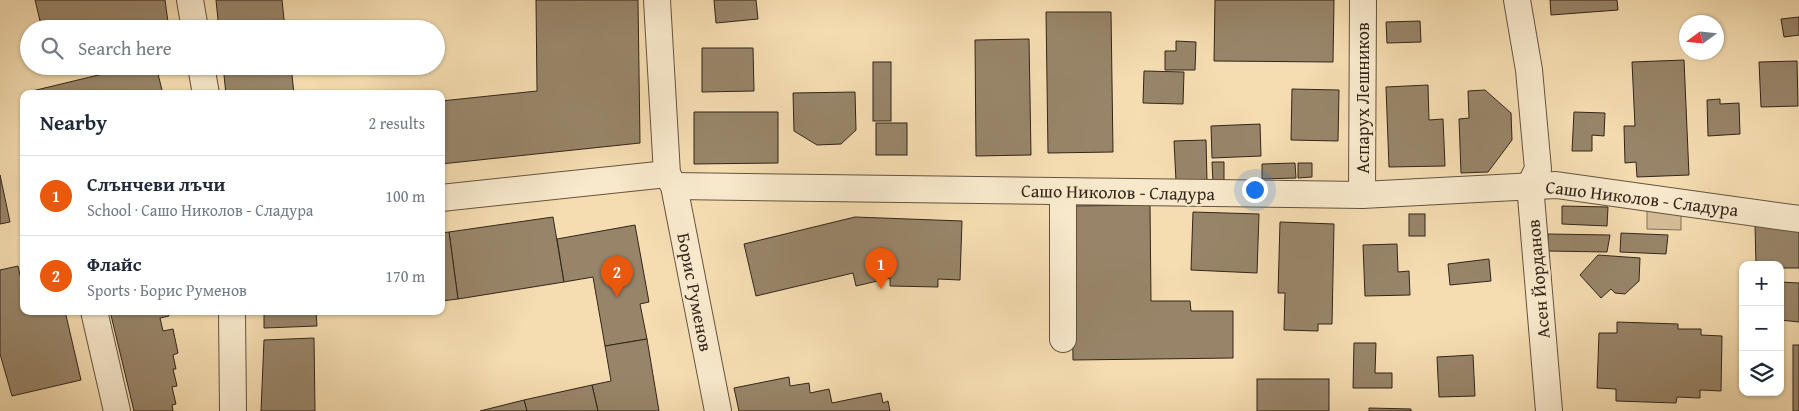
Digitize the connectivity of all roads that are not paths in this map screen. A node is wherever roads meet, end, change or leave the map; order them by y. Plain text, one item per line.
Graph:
1 (190, 0) edge
2 (656, 0) edge
3 (1363, 0) edge
4 (1517, 0) edge
5 (193, 20) edge
6 (203, 75) edge
7 (205, 90) edge
8 (671, 180) junction
9 (1530, 185) junction
10 (1063, 192) junction
11 (1362, 195) junction
12 (445, 198) edge
13 (1799, 219) edge
14 (95, 315) edge
15 (232, 315) edge
16 (1063, 339) dead end
17 (116, 411) edge
18 (233, 411) edge
19 (718, 411) edge
20 (1549, 411) edge

1 - 5 street
2 - 8 street, Борис Руменов
3 - 11 street, Аспарух Лешников
4 - 9 street, Асен Йорданов
6 - 7 street
8 - 10 street, Сашо Николов - Сладура
8 - 12 street
8 - 19 street, Борис Руменов
9 - 11 street, Сашо Николов - Сладура
9 - 13 street, Сашо Николов - Сладура
9 - 20 street, Асен Йорданов
10 - 11 street, Сашо Николов - Сладура
10 - 16 street
14 - 17 street
15 - 18 street

